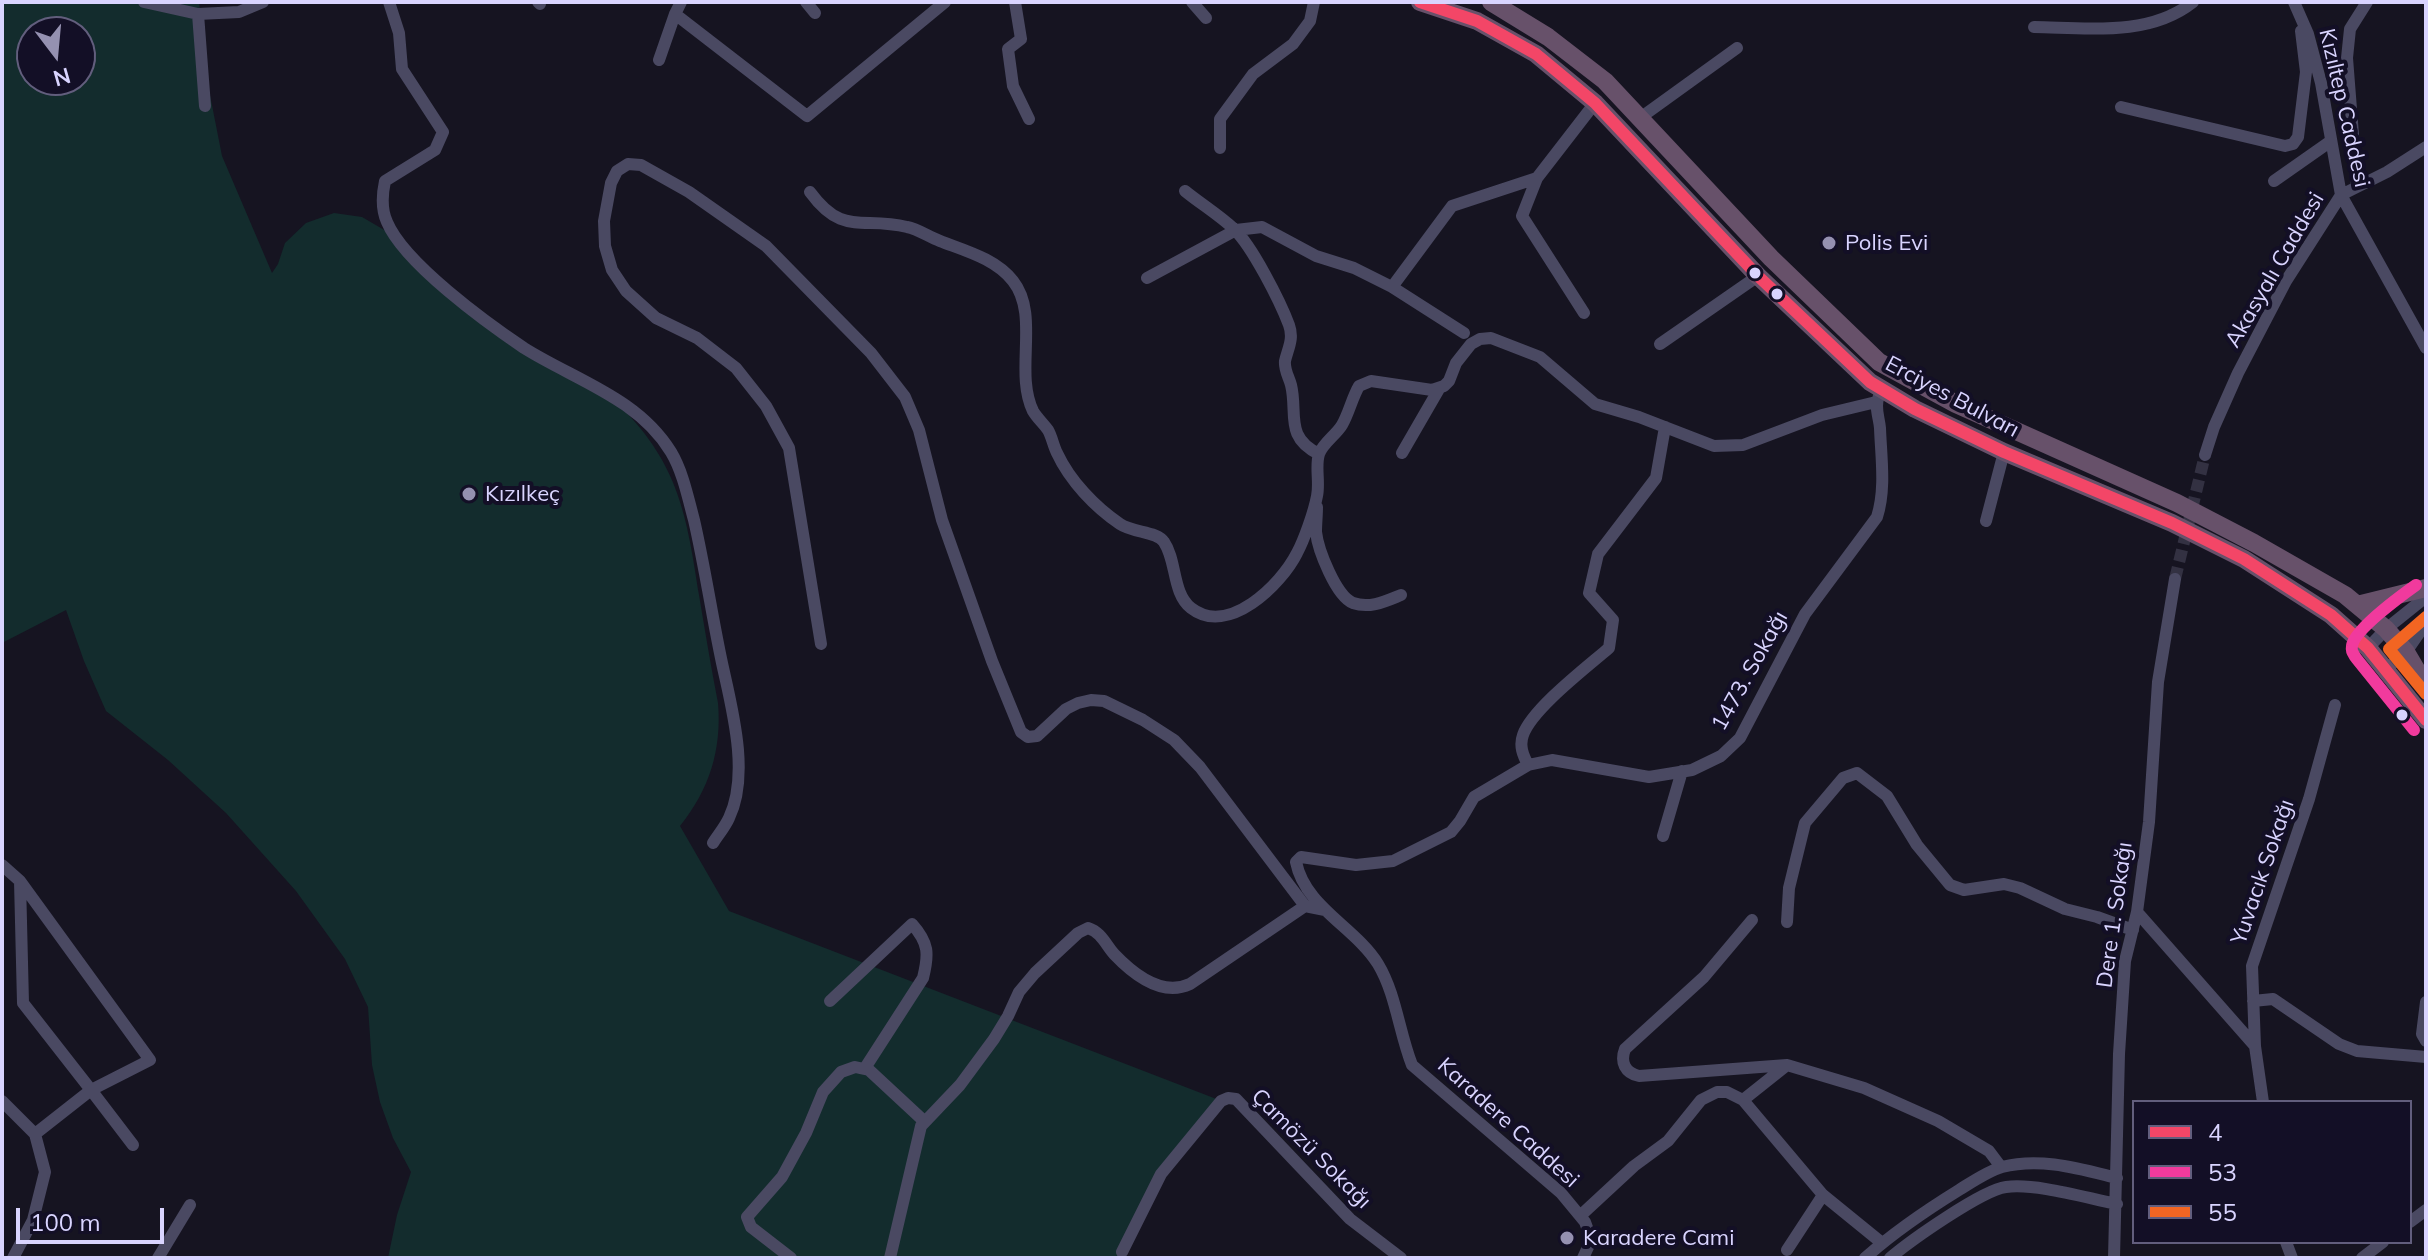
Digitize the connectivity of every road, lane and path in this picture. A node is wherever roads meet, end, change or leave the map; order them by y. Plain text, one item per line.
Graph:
1 (144, 2) edge
2 (263, 2) edge
3 (389, 2) edge
4 (681, 2) edge
5 (806, 2) edge
6 (945, 2) edge
7 (1015, 2) edge
8 (1192, 2) edge
9 (1314, 2) edge
10 (1420, 2) edge
11 (1491, 2) edge
12 (2193, 2) edge
13 (2367, 2) edge
14 (2296, 5) edge
15 (192, 9) edge
16 (815, 13) dead end
17 (675, 14) junction
18 (1206, 18) dead end
19 (2034, 27) dead end
20 (1737, 48) dead end
21 (659, 60) dead end
22 (1595, 103) junction
23 (205, 106) dead end
24 (2121, 107) dead end
25 (1640, 118) junction
26 (1029, 119) dead end
27 (2331, 141) junction
28 (2426, 147) edge
29 (1220, 148) dead end
30 (1537, 178) junction
31 (2274, 181) dead end
32 (2357, 186) junction
33 (1185, 191) dead end
34 (810, 192) dead end
35 (2341, 195) junction
36 (1236, 230) junction
37 (1758, 276) junction
38 (1147, 278) dead end
39 (1392, 287) junction
40 (1584, 313) dead end
41 (1464, 333) dead end
42 (2423, 333) edge
43 (1660, 344) dead end
44 (2426, 348) edge
45 (1439, 389) junction
46 (1879, 396) junction
47 (1665, 427) junction
48 (2004, 452) junction
49 (1402, 453) dead end
50 (1319, 454) junction
51 (2205, 455) tunnel mouth
52 (1317, 497) junction
53 (1986, 521) dead end
54 (2175, 579) tunnel mouth
55 (2426, 588) edge
56 (1401, 595) dead end
57 (2426, 597) edge
58 (2357, 605) junction
59 (2426, 623) edge
60 (2386, 629) junction
61 (821, 644) dead end
62 (2368, 648) junction
63 (2406, 652) junction
64 (2386, 669) junction
65 (2426, 686) edge
66 (2335, 705) dead end
67 (2426, 720) edge
68 (1528, 765) junction
69 (1682, 771) junction
70 (1663, 836) dead end
71 (713, 843) dead end
72 (2, 865) edge
73 (20, 881) junction
74 (1305, 906) junction
75 (1325, 910) junction
76 (2137, 912) junction
77 (1752, 920) dead end
78 (1787, 922) dead end
79 (2133, 930) junction
80 (830, 1001) dead end
81 (2253, 1001) junction
82 (2426, 1002) edge
83 (2426, 1041) edge
84 (2255, 1046) junction
85 (2426, 1057) edge
86 (1787, 1065) junction
87 (865, 1068) junction
88 (91, 1090) junction
89 (1743, 1100) junction
90 (2263, 1100) edge
91 (2, 1101) edge
92 (925, 1122) junction
93 (35, 1134) junction
94 (133, 1145) dead end
95 (2001, 1167) junction
96 (2117, 1178) junction
97 (1823, 1195) junction
98 (2117, 1204) junction
99 (190, 1205) dead end
100 (1580, 1216) junction
101 (1882, 1243) junction
102 (2380, 1244) edge
103 (1787, 1250) dead end
104 (1122, 1252) dead end
105 (13, 1258) edge
106 (158, 1258) edge
107 (791, 1258) edge
108 (890, 1258) edge
109 (1401, 1258) edge
110 (1583, 1258) edge
111 (1865, 1258) edge
112 (1890, 1258) edge
113 (2114, 1258) edge
114 (2362, 1258) edge

1 - 15 street
2 - 15 street
3 - 71 street
4 - 17 street
5 - 16 street
6 - 17 street
7 - 26 street
8 - 18 street
9 - 29 street
10 - 22 highway, Erciyes Bulvarı
11 - 25 highway, Erciyes Bulvarı
12 - 19 street
13 - 32 street
14 - 24 street
14 - 27 street, Kızıltep Caddesi
15 - 23 street
17 - 21 street
20 - 25 street
22 - 30 street
22 - 37 highway, Erciyes Bulvarı
25 - 58 highway, Erciyes Bulvarı
27 - 31 street
27 - 35 street, Kızıltep Caddesi
28 - 32 street, Akasyalı Caddesi
30 - 39 street
30 - 40 street
32 - 35 street, Akasyalı Caddesi
33 - 36 street
34 - 52 street
35 - 42 street, Kızıltep Caddesi
35 - 51 street, Akasyalı Caddesi
36 - 38 street
36 - 39 street
36 - 50 street
37 - 43 street
37 - 46 highway, Erciyes Bulvarı
39 - 41 street
42 - 44 street, Kızıltep Caddesi
45 - 47 street
45 - 49 street
45 - 50 street
46 - 47 street
46 - 48 highway, Erciyes Bulvarı
46 - 69 street, 1473. Sokağı
47 - 68 street
48 - 53 street
48 - 62 highway, Erciyes Bulvarı
50 - 52 street
52 - 56 street
54 - 76 street, Dere 1. Sokağı
55 - 58 highway
57 - 60 street
58 - 60 highway, Erciyes Bulvarı
59 - 63 street
60 - 62 street
60 - 63 highway, Erciyes Bulvarı
61 - 74 street
62 - 64 highway, Erciyes Bulvarı
63 - 64 street
63 - 65 highway, Erciyes Bulvarı
64 - 67 highway, Erciyes Bulvarı
66 - 81 street, Yuvacık Sokağı
68 - 69 street, 1473. Sokağı
68 - 75 street, 1473. Sokağı
69 - 70 street
72 - 73 street
73 - 88 street
73 - 88 street
74 - 75 street, Karadere Caddesi
74 - 92 street
75 - 100 street, Karadere Caddesi
76 - 79 street, Dere 1. Sokağı
76 - 84 street
77 - 86 street
78 - 79 street
79 - 96 street, Dere 1. Sokağı
80 - 87 street
81 - 84 street, Yuvacık Sokağı
81 - 85 street
82 - 83 street
84 - 90 street, Yuvacık Sokağı
86 - 89 street
86 - 95 street
87 - 92 street
87 - 107 street
88 - 93 street
88 - 94 street
89 - 97 street
89 - 100 street
91 - 93 street
92 - 108 street
93 - 105 street
95 - 96 street
95 - 101 street
96 - 98 street, Dere 1. Sokağı
97 - 101 street
97 - 103 street
98 - 112 street
98 - 113 street, Dere 1. Sokağı
99 - 106 street
100 - 110 street, Karadere Caddesi
101 - 111 street
102 - 114 street
104 - 109 street, Çamözü Sokağı

